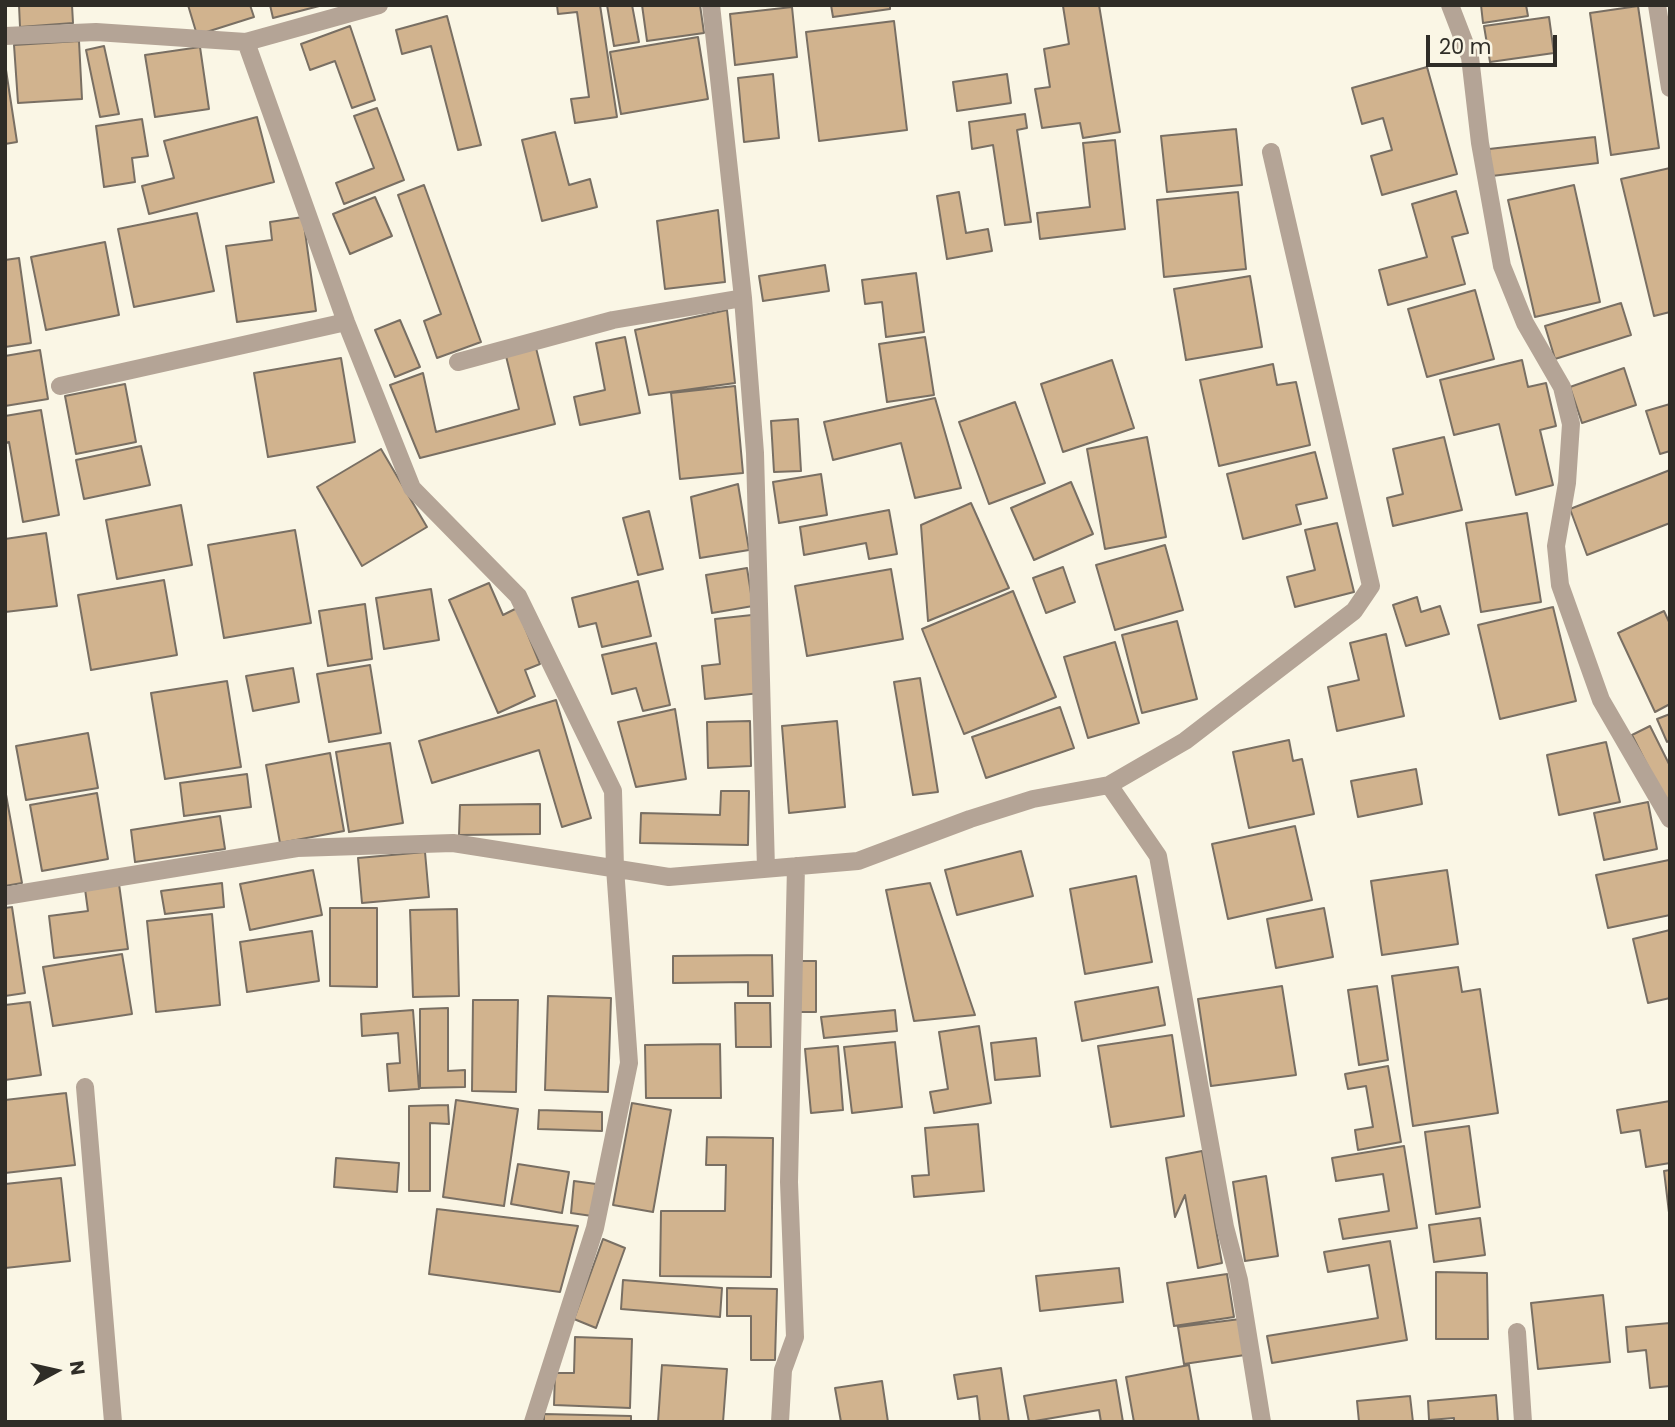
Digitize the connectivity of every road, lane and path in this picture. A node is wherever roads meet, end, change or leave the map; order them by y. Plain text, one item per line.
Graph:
1 (379, 5) edge
2 (711, 5) edge
3 (1450, 5) edge
4 (1657, 5) edge
5 (5, 36) edge
6 (246, 42) junction
7 (1670, 88) edge
8 (1271, 152) dead end
9 (743, 298) junction
10 (346, 322) junction
11 (458, 362) dead end
12 (60, 386) dead end
13 (1109, 785) junction
14 (1670, 819) edge
15 (796, 866) junction
16 (615, 868) junction
17 (766, 869) junction
18 (5, 896) edge
19 (85, 1087) dead end
20 (1517, 1332) dead end
21 (113, 1422) edge
22 (533, 1422) edge
23 (780, 1422) edge
24 (1262, 1422) edge
25 (1523, 1422) edge

1 - 6 street
2 - 9 street
3 - 14 street
4 - 7 street
5 - 6 street
6 - 10 street
8 - 13 street
9 - 11 street
9 - 17 street
10 - 12 street
10 - 16 street
13 - 15 street
13 - 24 street
15 - 17 street
15 - 23 street
16 - 17 street
16 - 18 street
16 - 22 street
19 - 21 street
20 - 25 street

